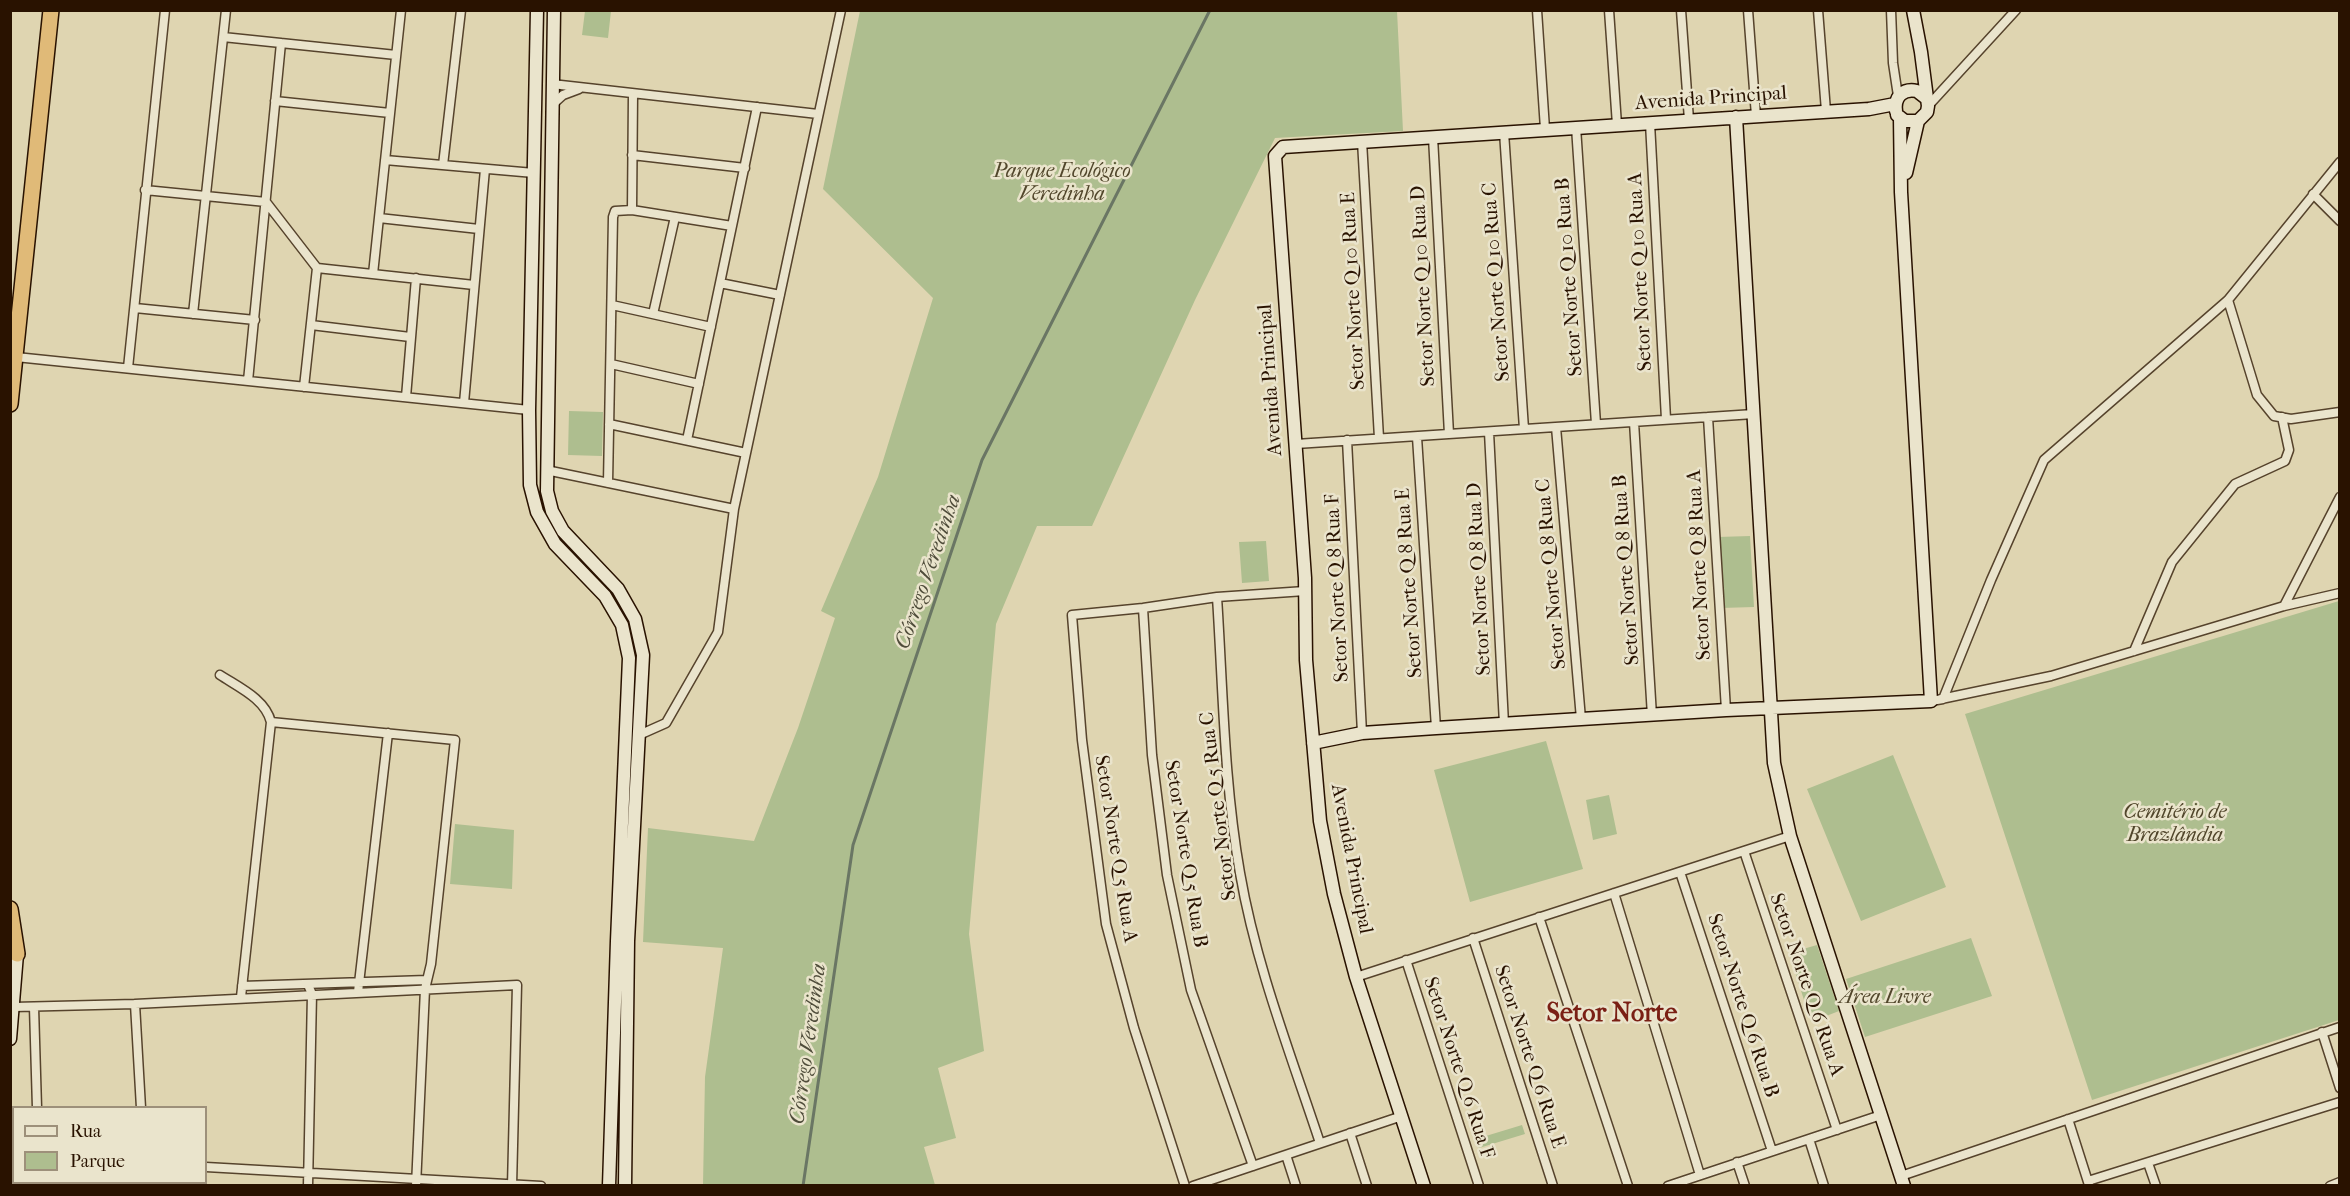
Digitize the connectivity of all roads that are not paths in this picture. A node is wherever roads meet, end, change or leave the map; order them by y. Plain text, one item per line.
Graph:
1 (51, 10) edge
2 (165, 10) edge
3 (226, 10) edge
4 (401, 10) edge
5 (461, 10) edge
6 (537, 10) edge
7 (554, 10) edge
8 (841, 10) edge
9 (1537, 10) edge
10 (1609, 10) edge
11 (1681, 10) edge
12 (1748, 10) edge
13 (1818, 10) edge
14 (1891, 10) edge
15 (1913, 10) edge
16 (2016, 10) edge
17 (223, 37) junction
18 (281, 43) junction
19 (1921, 52) junction
20 (396, 56) junction
21 (552, 84) junction
22 (580, 88) junction
23 (633, 94) junction
24 (275, 101) junction
25 (1902, 102) junction
26 (1927, 102) junction
27 (552, 106) junction
28 (757, 107) junction
29 (1826, 111) junction
30 (390, 113) junction
31 (818, 114) junction
32 (1756, 116) junction
33 (1736, 117) junction
34 (1689, 120) junction
35 (1918, 121) junction
36 (1650, 123) junction
37 (1617, 125) junction
38 (1576, 127) junction
39 (1545, 129) junction
40 (1504, 132) junction
41 (1432, 137) junction
42 (1362, 141) junction
43 (632, 155) junction
44 (385, 160) junction
45 (2340, 162) edge
46 (443, 165) junction
47 (745, 168) junction
48 (485, 169) junction
49 (534, 173) junction
50 (534, 187) junction
51 (551, 188) junction
52 (145, 189) junction
53 (1901, 192) junction
54 (2313, 194) junction
55 (206, 196) junction
56 (266, 202) junction
57 (632, 210) junction
58 (675, 217) junction
59 (379, 218) junction
60 (2340, 221) edge
61 (732, 226) junction
62 (479, 229) junction
63 (317, 268) junction
64 (373, 274) junction
65 (416, 278) junction
66 (720, 283) junction
67 (474, 285) junction
68 (780, 295) junction
69 (531, 299) junction
70 (549, 300) junction
71 (2228, 300) junction
72 (612, 305) junction
73 (135, 308) junction
74 (193, 314) junction
75 (653, 314) junction
76 (255, 320) junction
77 (531, 324) junction
78 (311, 325) junction
79 (548, 325) junction
80 (711, 327) junction
81 (410, 338) junction
82 (16, 357) junction
83 (610, 364) junction
84 (128, 368) junction
85 (248, 381) junction
86 (699, 384) junction
87 (304, 387) junction
88 (406, 397) junction
89 (464, 403) junction
90 (10, 404) edge
91 (529, 410) junction
92 (2340, 412) edge
93 (1754, 414) junction
94 (1708, 417) junction
95 (2282, 417) junction
96 (1666, 419) junction
97 (1634, 422) junction
98 (609, 424) junction
99 (1596, 424) junction
100 (1556, 427) junction
101 (1524, 429) junction
102 (1489, 432) junction
103 (1449, 434) junction
104 (1417, 437) junction
105 (1379, 438) junction
106 (687, 440) junction
107 (1347, 440) junction
108 (1296, 444) junction
109 (530, 451) junction
110 (546, 452) junction
111 (746, 453) junction
112 (530, 469) junction
113 (546, 469) junction
114 (608, 483) junction
115 (2340, 497) edge
116 (734, 509) junction
117 (558, 523) junction
118 (546, 528) junction
119 (1305, 591) junction
120 (2340, 593) edge
121 (1216, 597) junction
122 (2284, 606) junction
123 (1143, 608) junction
124 (2133, 651) junction
125 (220, 675) dead end
126 (1931, 701) junction
127 (1772, 708) junction
128 (1726, 710) junction
129 (1652, 716) junction
130 (1581, 719) junction
131 (271, 722) junction
132 (1504, 724) junction
133 (1436, 728) junction
134 (1362, 733) junction
135 (388, 734) junction
136 (639, 735) junction
137 (1313, 742) junction
138 (1790, 836) junction
139 (1744, 851) junction
140 (1680, 872) junction
141 (1614, 893) junction
142 (10, 909) edge
143 (1539, 917) junction
144 (1473, 938) junction
145 (10, 939) edge
146 (623, 941) junction
147 (16, 954) junction
148 (1406, 960) junction
149 (1356, 976) junction
150 (427, 980) junction
151 (359, 981) junction
152 (308, 985) junction
153 (242, 986) junction
154 (425, 989) junction
155 (358, 992) junction
156 (312, 994) junction
157 (241, 997) junction
158 (135, 1004) junction
159 (14, 1007) junction
160 (34, 1007) junction
161 (2340, 1027) edge
162 (2322, 1032) junction
163 (10, 1039) edge
164 (2340, 1088) edge
165 (2340, 1102) edge
166 (37, 1106) edge
167 (141, 1106) edge
168 (1881, 1115) junction
169 (1402, 1116) junction
170 (2068, 1119) junction
171 (1837, 1130) junction
172 (1350, 1133) junction
173 (1809, 1139) junction
174 (1320, 1143) junction
175 (1772, 1151) junction
176 (1286, 1155) junction
177 (1737, 1162) junction
178 (2148, 1163) junction
179 (1253, 1166) junction
180 (207, 1167) edge
181 (308, 1171) junction
182 (1700, 1175) junction
183 (1902, 1181) edge
184 (416, 1182) edge
185 (1218, 1182) edge
186 (2340, 1182) edge
187 (2089, 1183) edge
188 (308, 1185) edge
189 (512, 1185) edge
190 (541, 1185) edge
191 (609, 1185) edge
192 (625, 1185) edge
193 (1185, 1185) edge
194 (1193, 1185) edge
195 (1296, 1185) edge
196 (1367, 1185) edge
197 (1424, 1185) edge
198 (1479, 1185) edge
199 (1553, 1185) edge
200 (1628, 1185) edge
201 (1671, 1185) edge
202 (1745, 1185) edge
203 (1824, 1185) edge
204 (2156, 1185) edge
205 (2331, 1185) edge

1 - 82 highway
2 - 52 street
3 - 17 street
4 - 20 street
5 - 46 street
6 - 49 street
7 - 21 street
8 - 31 street
9 - 39 street
10 - 37 street
11 - 34 street
12 - 32 street
13 - 29 street
14 - 25 street
15 - 19 street
16 - 26 street
17 - 18 street
17 - 55 street
18 - 20 street
18 - 24 street
19 - 25 street
19 - 26 street
20 - 30 street
21 - 22 street
21 - 27 street
22 - 23 street
22 - 27 street
23 - 28 street
23 - 43 street
24 - 30 street
24 - 56 street
25 - 26 street, Avenida Principal
25 - 29 street, Avenida Principal
25 - 35 street, Avenida Principal
25 - 53 street
26 - 35 street
27 - 51 street
28 - 31 street
28 - 47 street
29 - 32 street, Avenida Principal
30 - 44 street
31 - 68 street
32 - 33 street, Avenida Principal
33 - 34 street, Avenida Principal
33 - 93 street
34 - 36 street, Avenida Principal
35 - 53 street
36 - 37 street, Avenida Principal
36 - 96 street, Setor Norte Q 10 Rua A
37 - 38 street, Avenida Principal
38 - 39 street, Avenida Principal
38 - 99 street, Setor Norte Q 10 Rua B
39 - 40 street, Avenida Principal
40 - 41 street, Avenida Principal
40 - 101 street, Setor Norte Q 10 Rua C
41 - 42 street, Avenida Principal
41 - 103 street, Setor Norte Q 10 Rua D
42 - 105 street, Setor Norte Q 10 Rua E
42 - 108 street, Avenida Principal
43 - 47 street
43 - 57 street
44 - 46 street
44 - 59 street
45 - 54 street
46 - 48 street
47 - 61 street
48 - 49 street
48 - 62 street
49 - 50 street
50 - 51 street
50 - 69 street
51 - 70 street
52 - 55 street
52 - 73 street
53 - 126 street
54 - 60 street
54 - 71 street
55 - 56 street
55 - 74 street
56 - 63 street
56 - 76 street
57 - 58 street
57 - 72 street
58 - 61 street
58 - 75 street
59 - 62 street
59 - 64 street
61 - 66 street
62 - 67 street
63 - 64 street
63 - 78 street
64 - 65 street
65 - 67 street
65 - 81 street
66 - 68 street
66 - 80 street
67 - 89 street
68 - 111 street
69 - 70 street
69 - 77 street
70 - 79 street
71 - 95 street
71 - 126 street
72 - 75 street
72 - 83 street
73 - 74 street
73 - 84 street
74 - 76 street
75 - 80 street
76 - 85 street
77 - 79 street
77 - 91 street
78 - 81 street
78 - 87 street
79 - 110 street
80 - 86 street
81 - 88 street
82 - 84 street
82 - 90 highway
83 - 86 street
83 - 98 street
84 - 85 street
85 - 87 street
86 - 106 street
87 - 88 street
88 - 89 street
89 - 91 street
91 - 109 street
92 - 95 street
93 - 94 street
93 - 127 street
94 - 96 street
94 - 128 street, Setor Norte Q 8 Rua A
95 - 124 street
96 - 97 street
97 - 99 street
97 - 129 street, Setor Norte Q 8 Rua B
98 - 106 street
98 - 114 street
99 - 100 street
100 - 101 street
100 - 130 street, Setor Norte Q 8 Rua C
101 - 102 street
102 - 103 street
102 - 132 street, Setor Norte Q 8 Rua D
103 - 104 street
104 - 105 street
104 - 133 street, Setor Norte Q 8 Rua E
105 - 107 street
106 - 111 street
107 - 108 street
107 - 134 street, Setor Norte Q 8 Rua F
108 - 119 street, Avenida Principal
109 - 110 street
109 - 112 street
110 - 113 street
111 - 116 street
112 - 113 street
112 - 118 street
113 - 114 street
113 - 117 street
114 - 116 street
115 - 122 street
116 - 136 street
117 - 118 street
117 - 136 street
118 - 146 street
119 - 121 street
119 - 137 street, Avenida Principal
120 - 122 street
121 - 123 street
121 - 174 street, Setor Norte Q 5 Rua C
122 - 124 street
123 - 179 street, Setor Norte Q 5 Rua B
123 - 193 street, Setor Norte Q 5 Rua A
124 - 126 street
125 - 131 street
126 - 127 street
127 - 128 street
127 - 138 street
128 - 129 street
129 - 130 street
130 - 132 street
131 - 135 street
131 - 153 street
132 - 133 street
133 - 134 street
134 - 137 street
135 - 150 street
135 - 151 street
136 - 146 street
137 - 149 street, Avenida Principal
138 - 139 street
138 - 168 street
139 - 140 street
139 - 171 street, Setor Norte Q 6 Rua A
140 - 141 street
140 - 175 street, Setor Norte Q 6 Rua B
141 - 143 street
141 - 182 street
142 - 147 highway
143 - 144 street
143 - 200 street
144 - 148 street
144 - 199 street, Setor Norte Q 6 Rua E
145 - 147 highway
146 - 191 street
146 - 192 street
147 - 159 street
148 - 149 street
148 - 198 street, Setor Norte Q 6 Rua F
149 - 169 street, Avenida Principal
150 - 151 street
150 - 154 street
151 - 152 street
151 - 155 street
152 - 153 street
152 - 156 street
153 - 157 street
154 - 155 street
154 - 184 street
154 - 189 street
155 - 156 street
156 - 157 street
156 - 181 street
157 - 158 street
158 - 160 street
158 - 167 street
159 - 160 street
159 - 163 street
160 - 166 street
161 - 162 street
162 - 164 street
162 - 170 street
165 - 178 street
168 - 171 street
168 - 183 street
169 - 172 street
169 - 197 street, Avenida Principal
170 - 183 street
170 - 187 street
171 - 173 street
172 - 174 street
172 - 196 street
173 - 175 street
173 - 203 street
174 - 176 street
175 - 177 street
176 - 179 street
176 - 195 street
177 - 182 street
177 - 202 street
178 - 187 street
178 - 204 street
179 - 185 street
180 - 181 street
181 - 184 street
181 - 188 street
182 - 201 street
184 - 189 street
185 - 194 street
186 - 205 street
189 - 190 street

